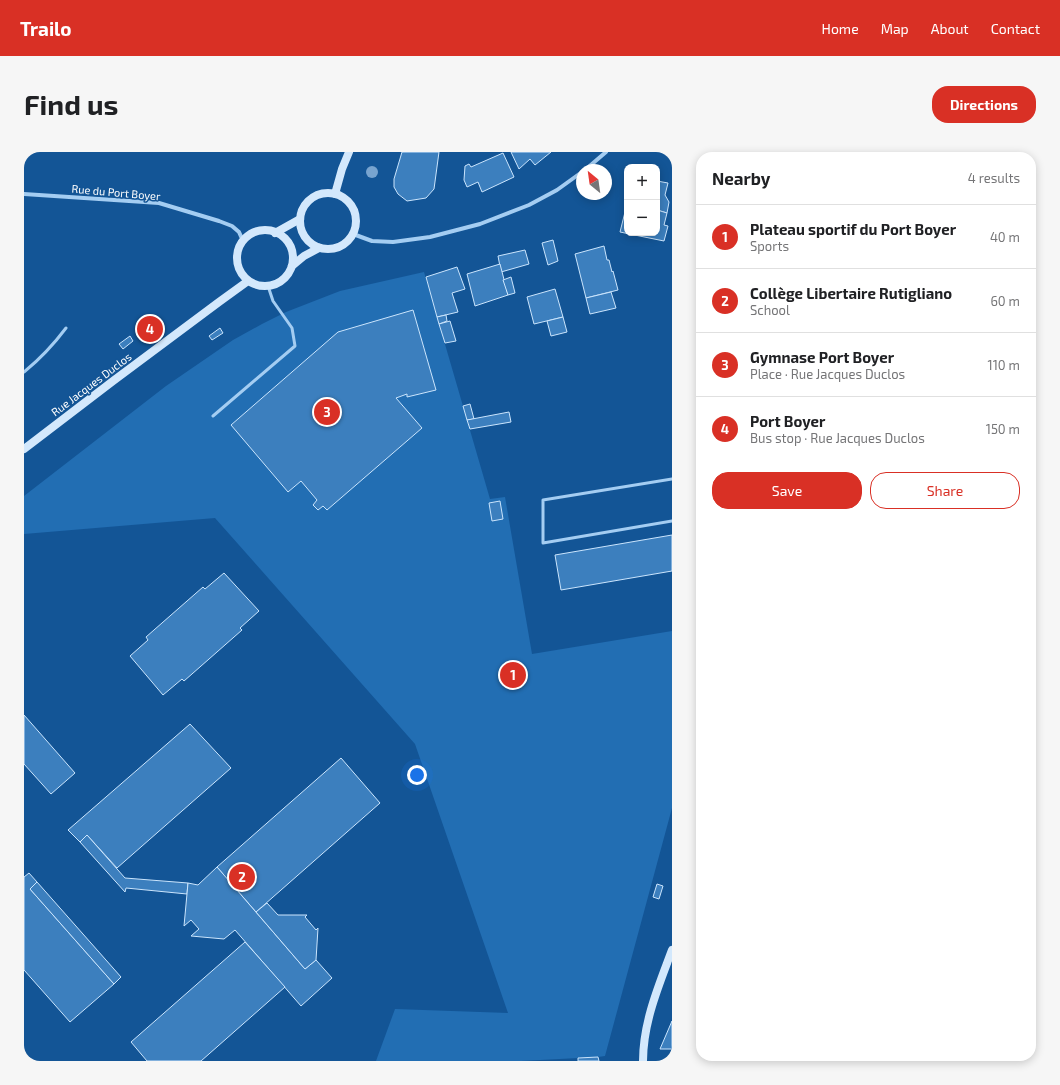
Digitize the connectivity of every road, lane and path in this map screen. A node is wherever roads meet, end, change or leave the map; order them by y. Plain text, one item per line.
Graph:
1 (349, 152) edge
2 (606, 152) edge
3 (592, 164) edge
4 (576, 176) edge
5 (24, 194) edge
6 (334, 194) junction
7 (300, 219) junction
8 (275, 233) junction
9 (353, 234) junction
10 (243, 241) junction
11 (320, 248) junction
12 (292, 266) junction
13 (248, 281) junction
14 (268, 286) junction
15 (66, 328) dead end
16 (24, 372) edge
17 (212, 416) dead end
18 (24, 449) edge
19 (672, 479) edge
20 (672, 521) edge
21 (672, 950) edge
22 (643, 1061) edge

1 - 6 street
2 - 3 street
4 - 9 street
5 - 10 street, Rue du Port Boyer
6 - 7 street
6 - 9 street
7 - 8 street
7 - 11 street
8 - 10 street
8 - 12 street
9 - 11 street
10 - 13 street
11 - 12 street
12 - 14 street
13 - 14 street
13 - 18 street, Rue Jacques Duclos
14 - 17 lane
15 - 16 lane
19 - 20 lane
21 - 22 street

